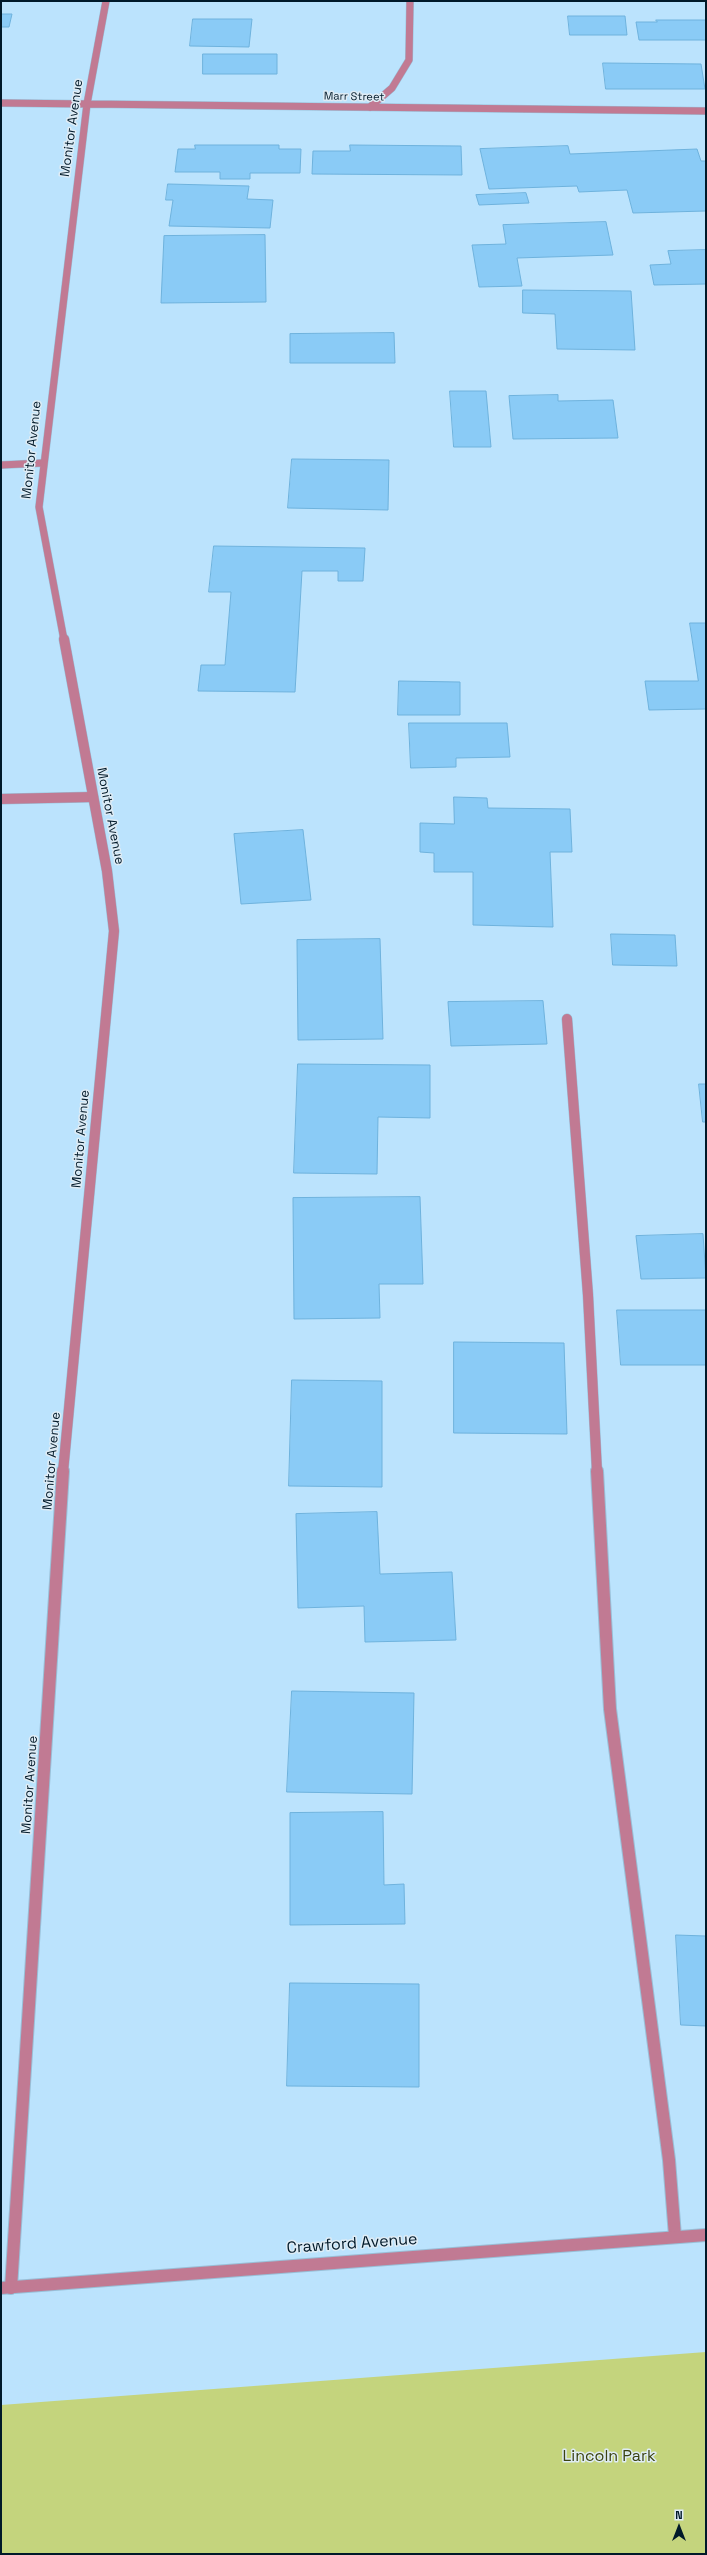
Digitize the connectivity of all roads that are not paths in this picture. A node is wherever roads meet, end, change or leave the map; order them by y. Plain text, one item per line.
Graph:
1 (106, 1) edge
2 (410, 1) edge
3 (1, 103) edge
4 (87, 104) junction
5 (370, 107) junction
6 (706, 111) edge
7 (43, 463) junction
8 (1, 465) edge
9 (94, 797) junction
10 (1, 799) edge
11 (567, 1019) dead end
12 (706, 2235) edge
13 (674, 2236) junction
14 (6, 2288) edge

1 - 4 street, Monitor Avenue
2 - 5 street
3 - 4 street, Marr Street
4 - 5 street, Marr Street
4 - 7 street, Monitor Avenue
5 - 6 street, Marr Street
7 - 8 street
7 - 9 street, Monitor Avenue
9 - 10 street
9 - 14 street, Monitor Avenue
11 - 13 street
12 - 13 street, Crawford Avenue
13 - 14 street, Crawford Avenue

